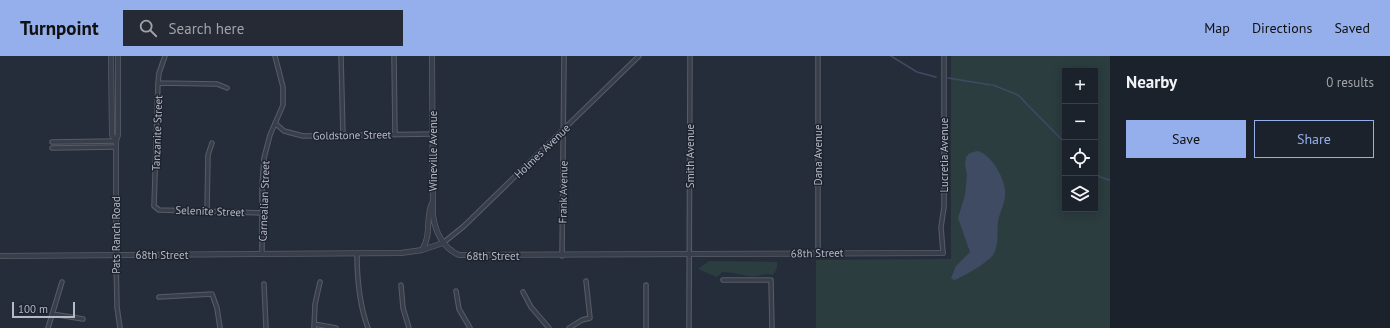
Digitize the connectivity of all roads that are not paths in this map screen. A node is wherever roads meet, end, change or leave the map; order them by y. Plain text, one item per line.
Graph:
1 (111, 56) edge
2 (118, 56) edge
3 (165, 56) edge
4 (275, 56) edge
5 (341, 56) edge
6 (394, 56) edge
7 (432, 56) edge
8 (564, 56) edge
9 (639, 56) edge
10 (690, 56) edge
11 (818, 56) edge
12 (944, 56) edge
13 (158, 83) junction
14 (227, 88) dead end
15 (275, 123) junction
16 (564, 130) junction
17 (433, 134) junction
18 (395, 135) junction
19 (342, 136) junction
20 (116, 141) junction
21 (52, 142) dead end
22 (77, 142) junction
23 (212, 143) dead end
24 (116, 147) junction
25 (52, 148) dead end
26 (77, 148) junction
27 (432, 202) junction
28 (159, 210) joint
29 (207, 211) junction
30 (262, 213) junction
31 (443, 243) junction
32 (422, 250) junction
33 (818, 253) junction
34 (943, 253) joint
35 (262, 254) junction
36 (358, 254) junction
37 (690, 255) junction
38 (0, 256) edge
39 (116, 256) junction
40 (562, 256) junction
41 (723, 280) dead end
42 (586, 281) dead end
43 (62, 282) dead end
44 (320, 282) dead end
45 (264, 284) dead end
46 (401, 285) dead end
47 (646, 285) dead end
48 (456, 291) dead end
49 (523, 292) dead end
50 (159, 297) dead end
51 (52, 314) junction
52 (83, 319) dead end
53 (314, 326) edge
54 (48, 328) edge
55 (120, 328) edge
56 (220, 328) edge
57 (266, 328) edge
58 (336, 328) edge
59 (368, 328) edge
60 (408, 328) edge
61 (470, 328) edge
62 (549, 328) edge
63 (569, 328) edge
64 (646, 328) edge
65 (689, 328) edge
66 (772, 328) edge

1 - 20 street, Pats Ranch Road
2 - 20 street, Pats Ranch Road
3 - 13 street, Tanzanite Street
4 - 15 street, Carnealian Street
5 - 19 street
6 - 18 street
7 - 17 street, Wineville Avenue
8 - 16 street, Frank Avenue
9 - 16 street, Holmes Avenue
10 - 37 street, Smith Avenue
11 - 33 street, Dana Avenue
12 - 34 street, Lucretia Avenue
13 - 14 street
13 - 28 street, Tanzanite Street
15 - 19 street, Goldstone Street
15 - 30 street, Carnealian Street
16 - 31 street, Holmes Avenue
16 - 40 street, Frank Avenue
17 - 18 street, Goldstone Street
17 - 27 street, Wineville Avenue
18 - 19 street, Goldstone Street
20 - 22 street
20 - 24 street, Pats Ranch Road
21 - 22 street
22 - 26 street
23 - 29 street
24 - 26 street
24 - 39 street, Pats Ranch Road
25 - 26 street
27 - 31 street, Wineville Avenue
27 - 32 street
28 - 29 street, Selenite Street
29 - 30 street, Selenite Street
30 - 35 street, Carnealian Street
31 - 32 street, 68th Street
31 - 40 street, 68th Street
32 - 36 street, 68th Street
33 - 34 street, 68th Street
33 - 37 street, 68th Street
35 - 36 street, 68th Street
35 - 39 street, 68th Street
36 - 59 street
37 - 40 street, 68th Street
37 - 65 street, Smith Avenue
38 - 39 street, 68th Street
39 - 55 street, Pats Ranch Road
41 - 66 street
42 - 63 street
43 - 51 street
44 - 53 street
45 - 57 street
46 - 60 street
47 - 64 street
48 - 61 street
49 - 62 street
50 - 56 street
51 - 52 street
51 - 54 street
53 - 58 street

